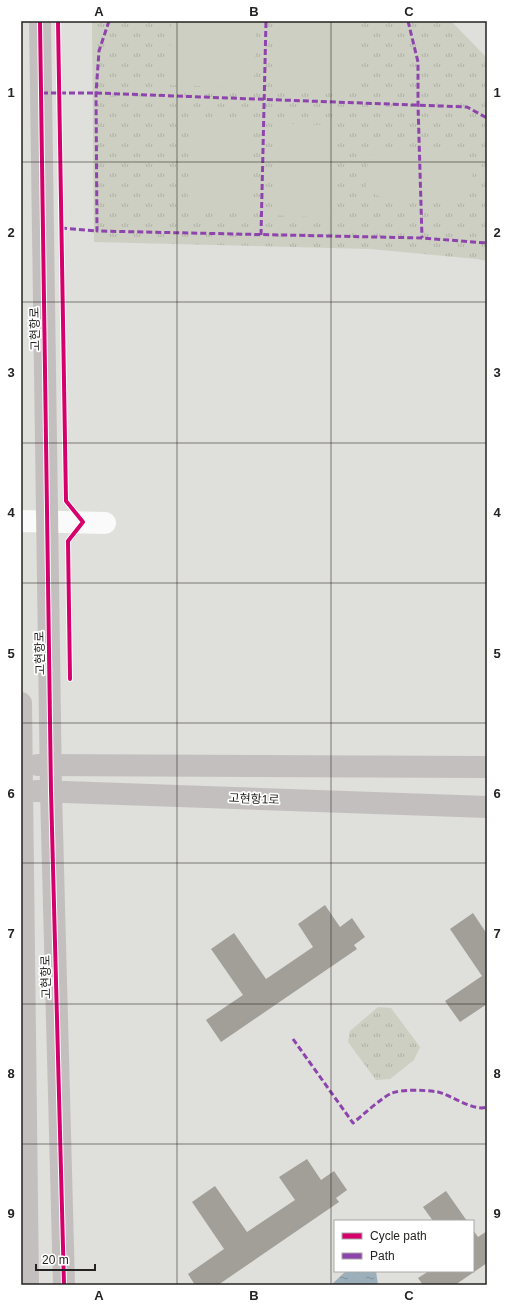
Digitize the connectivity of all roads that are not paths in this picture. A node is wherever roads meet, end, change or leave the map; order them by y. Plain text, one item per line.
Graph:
1 (40, 21) edge
2 (48, 520) junction
3 (21, 521) edge
4 (105, 523) dead end
5 (21, 703) edge
6 (21, 765) edge
7 (52, 766) junction
8 (487, 767) edge
9 (22, 791) edge
10 (52, 791) junction
11 (487, 807) edge
12 (28, 1285) edge
13 (64, 1285) edge

1 - 2 street, 고현항로
2 - 3 street
2 - 4 street
2 - 7 street, 고현항로
5 - 6 street, 고현항로
6 - 7 street
6 - 9 street, 고현항로
7 - 8 street
7 - 10 street, 고현항로
9 - 10 street, 고현항1로
9 - 12 street, 고현항로
10 - 11 street, 고현항1로
10 - 13 street, 고현항로

